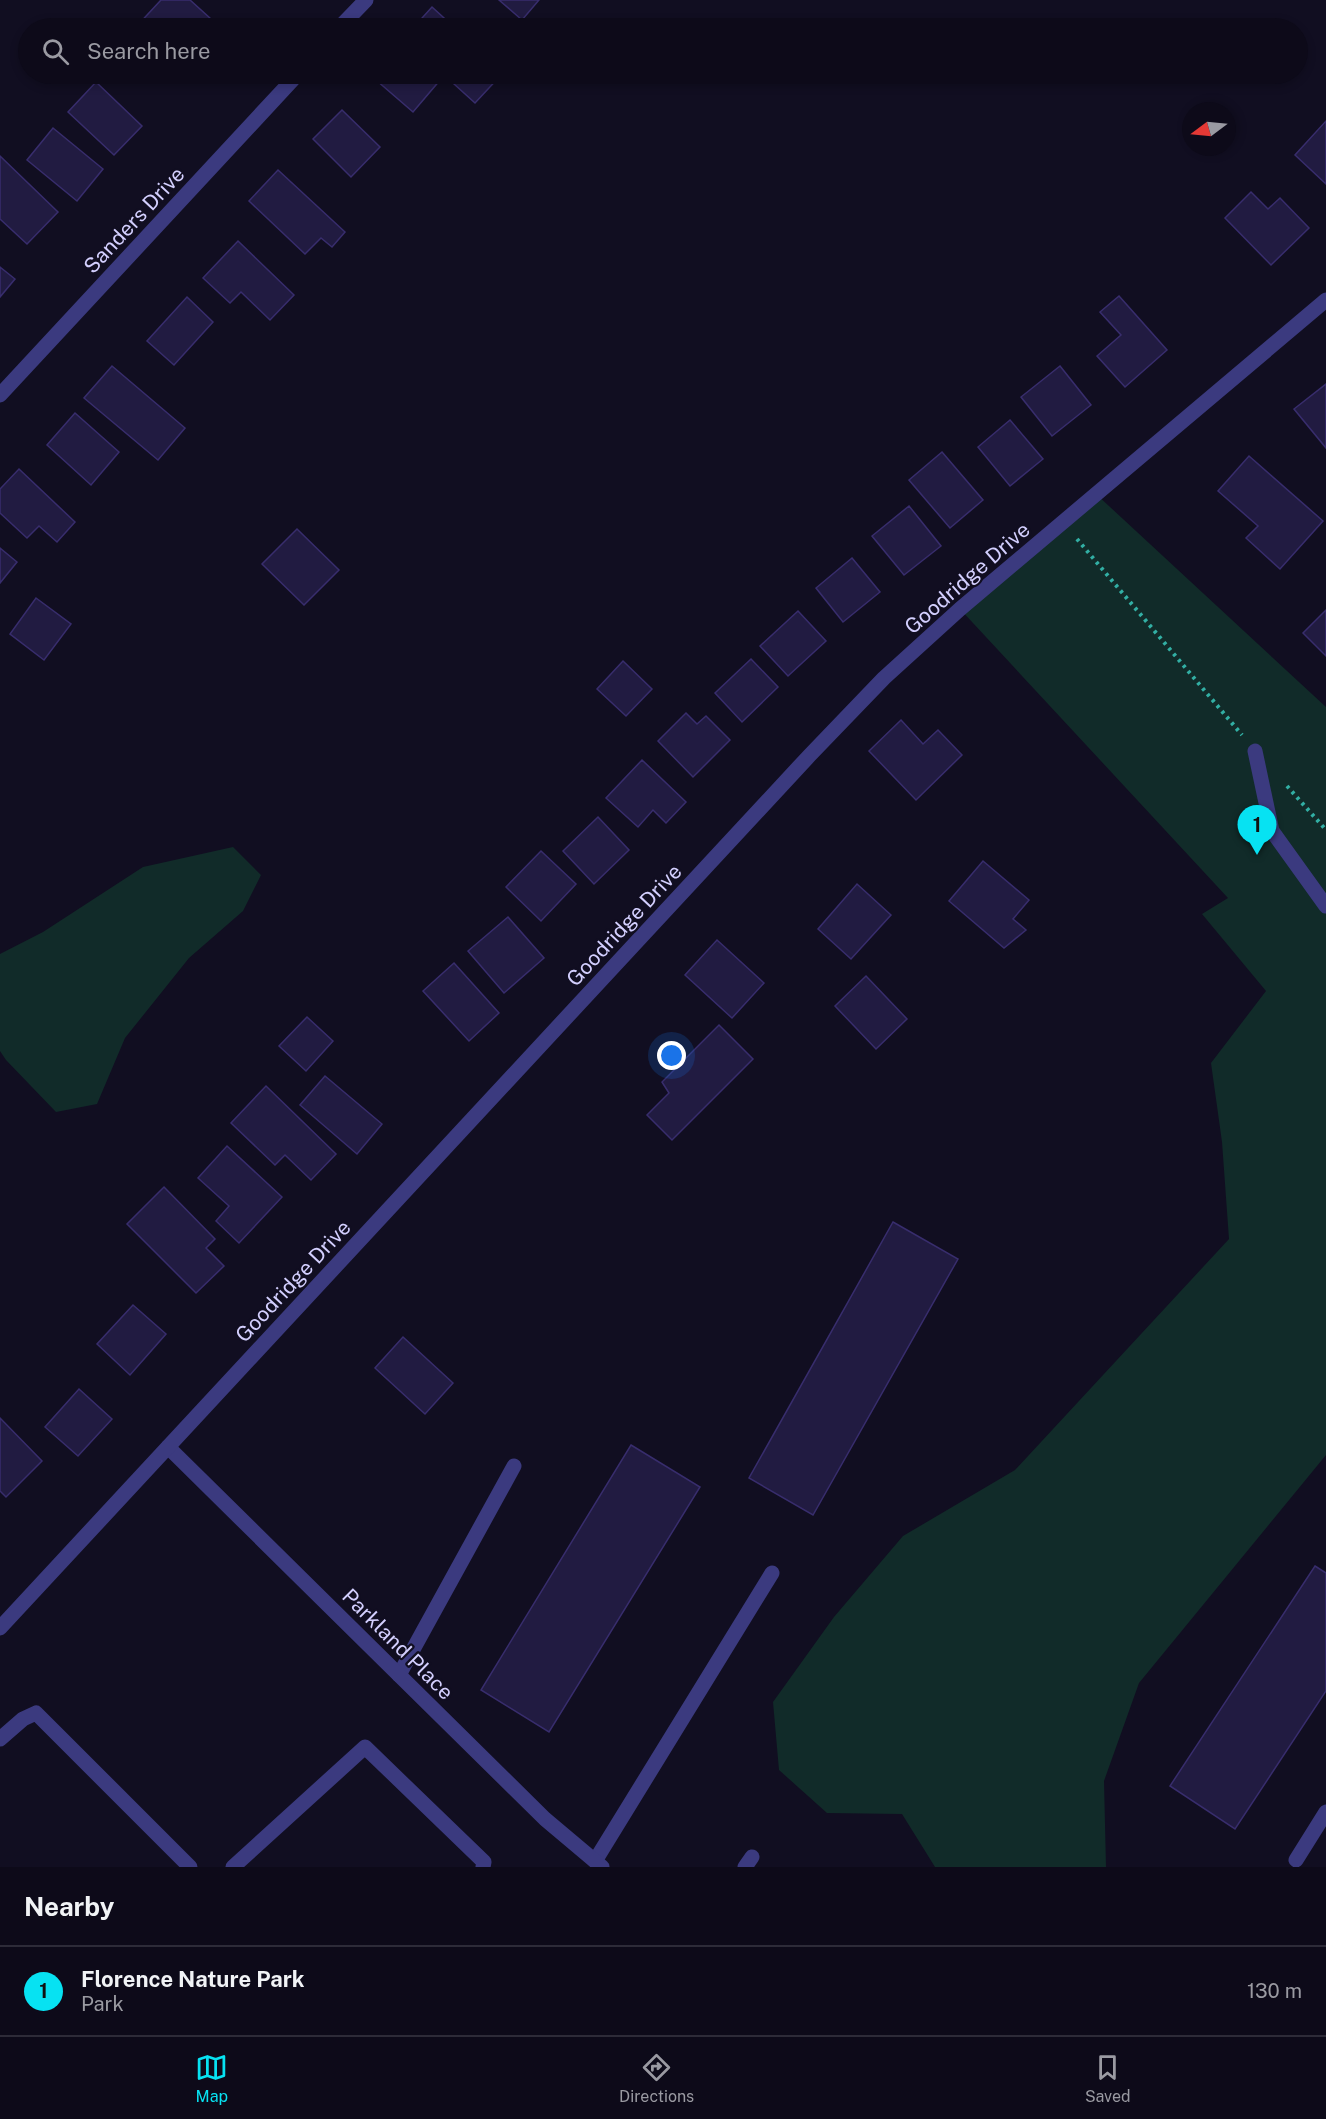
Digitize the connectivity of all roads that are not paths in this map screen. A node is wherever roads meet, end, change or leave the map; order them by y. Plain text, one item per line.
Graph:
1 (366, 0) edge
2 (349, 18) edge
3 (289, 84) edge
4 (1326, 300) edge
5 (0, 395) edge
6 (1255, 751) road end
7 (1326, 906) edge
8 (168, 1447) junction
9 (514, 1466) dead end
10 (772, 1573) dead end
11 (0, 1628) edge
12 (399, 1675) junction
13 (0, 1739) edge
14 (1326, 1812) edge
15 (1296, 1860) dead end
16 (599, 1864) edge
17 (190, 1867) edge
18 (233, 1867) edge
19 (483, 1867) edge

1 - 2 street
3 - 5 street, Sanders Drive
4 - 8 street, Goodridge Drive
6 - 7 street
8 - 11 street, Goodridge Drive
8 - 12 street, Parkland Place
9 - 12 street
10 - 16 street
12 - 16 street, Parkland Place
13 - 17 street
14 - 15 street
18 - 19 street

